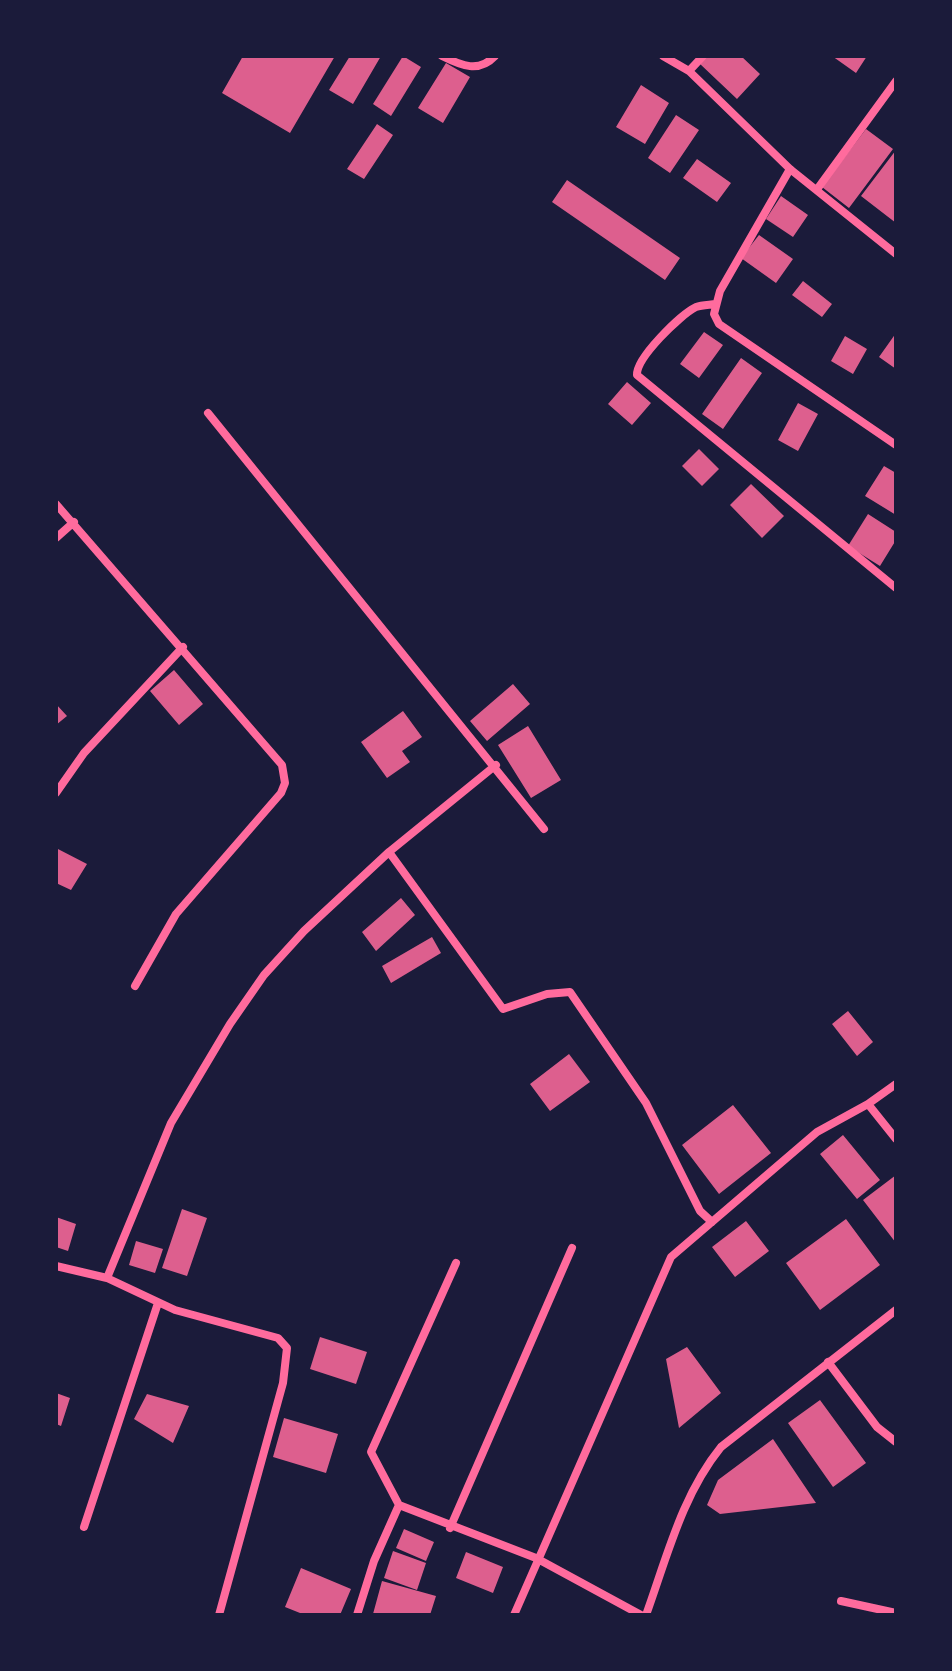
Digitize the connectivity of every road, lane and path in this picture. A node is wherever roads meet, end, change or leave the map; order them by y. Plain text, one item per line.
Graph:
1 (442, 56) edge
2 (495, 56) edge
3 (663, 56) edge
4 (703, 56) edge
5 (689, 71) junction
6 (896, 81) edge
7 (790, 169) junction
8 (818, 188) junction
9 (896, 254) edge
10 (716, 304) junction
11 (208, 413) dead end
12 (896, 445) edge
13 (56, 504) edge
14 (74, 522) junction
15 (56, 538) edge
16 (896, 588) edge
17 (183, 647) junction
18 (496, 765) junction
19 (56, 793) edge
20 (544, 829) dead end
21 (389, 852) junction
22 (135, 986) dead end
23 (896, 1084) edge
24 (868, 1104) junction
25 (896, 1139) edge
26 (712, 1222) junction
27 (572, 1248) dead end
28 (456, 1263) dead end
29 (56, 1266) edge
30 (107, 1278) junction
31 (158, 1303) junction
32 (896, 1310) edge
33 (828, 1362) junction
34 (896, 1442) edge
35 (399, 1505) junction
36 (84, 1527) dead end
37 (450, 1528) junction
38 (536, 1558) junction
39 (841, 1601) dead end
40 (896, 1613) edge
41 (219, 1615) edge
42 (357, 1615) edge
43 (514, 1615) edge
44 (643, 1615) edge

1 - 2 street
3 - 5 street
4 - 5 street
5 - 7 street
6 - 8 street
7 - 8 street
7 - 10 street
8 - 9 street
10 - 12 street
10 - 16 street
11 - 18 street
13 - 14 street
14 - 15 street
14 - 17 street
17 - 19 street
17 - 22 street
18 - 20 street
18 - 21 street
21 - 26 street
21 - 30 street
23 - 24 street
24 - 25 street
24 - 26 street
26 - 38 street
27 - 37 street
28 - 35 street
29 - 30 street
30 - 31 street
31 - 36 street
31 - 41 street
32 - 33 street
33 - 34 street
33 - 44 street
35 - 37 street
35 - 42 street
37 - 38 street
38 - 43 street
38 - 44 street
39 - 40 street

